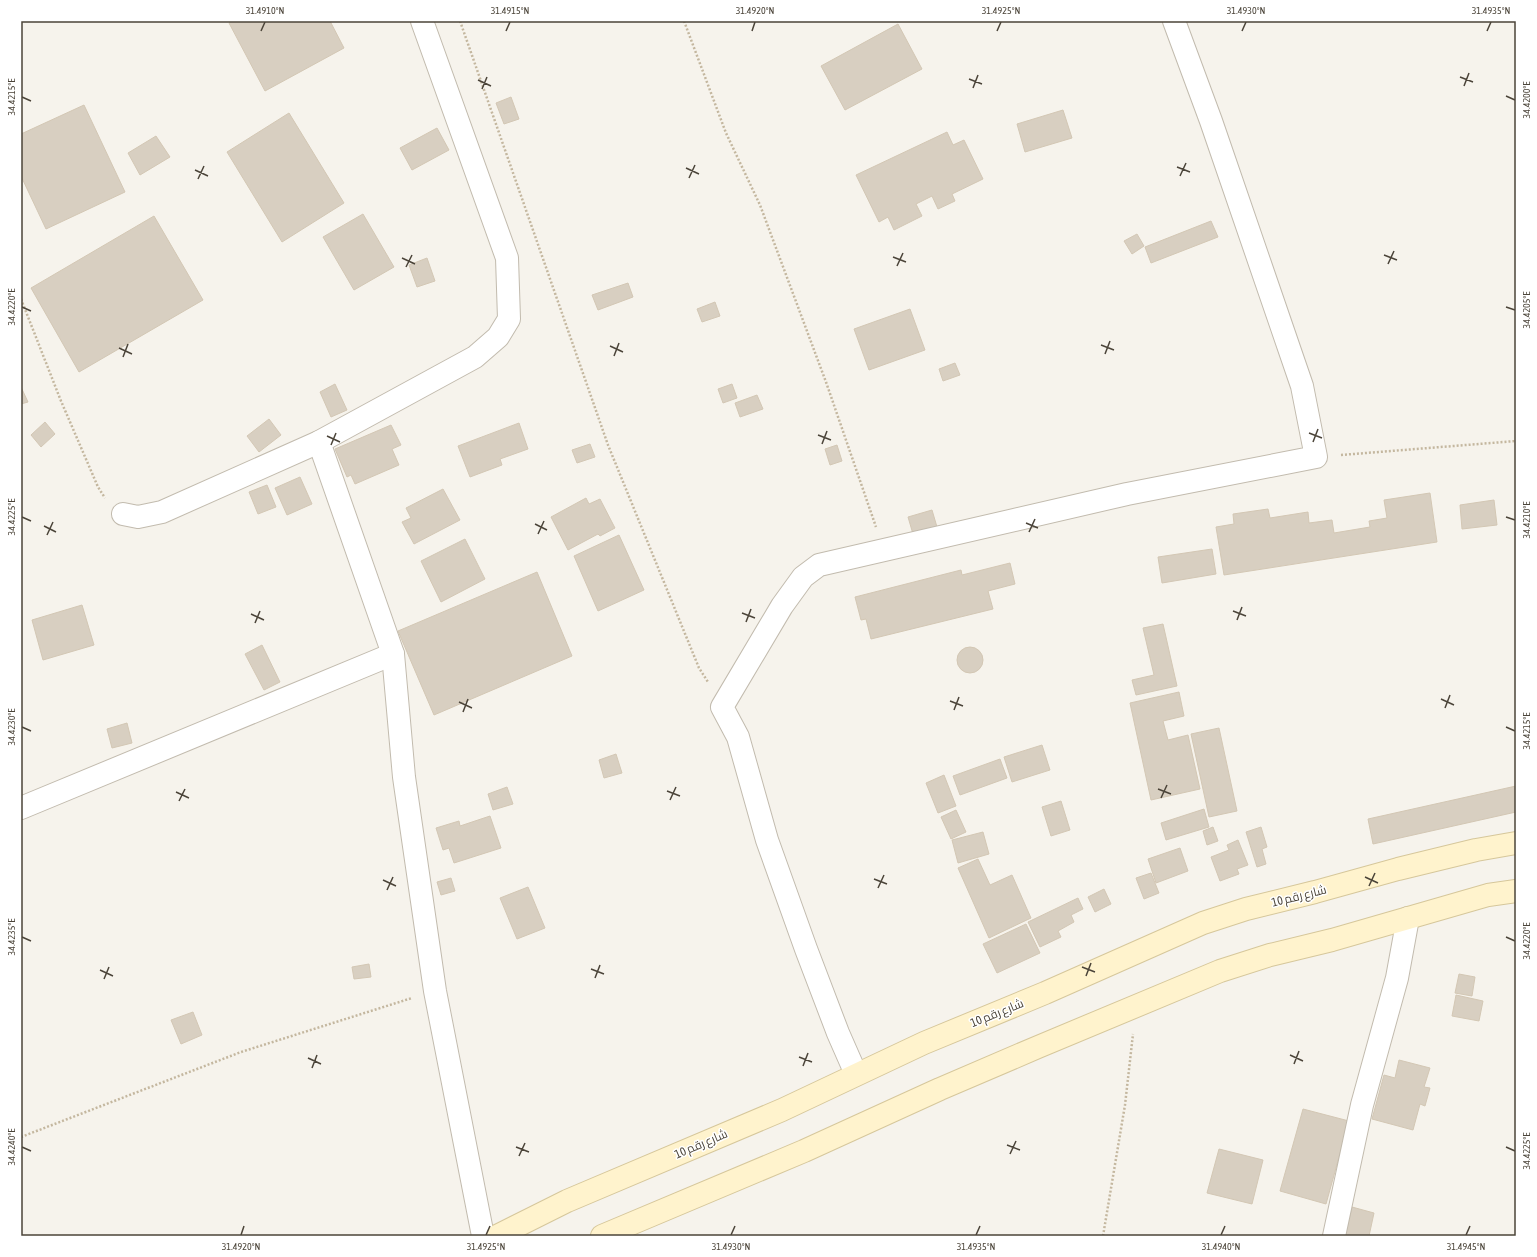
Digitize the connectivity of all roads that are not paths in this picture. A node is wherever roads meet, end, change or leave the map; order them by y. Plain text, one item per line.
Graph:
1 (422, 21) edge
2 (1174, 21) edge
3 (319, 442) junction
4 (123, 514) road end
5 (392, 654) junction
6 (21, 808) edge
7 (1516, 843) edge
8 (1516, 891) edge
9 (1408, 918) junction
10 (856, 1074) junction
11 (483, 1236) edge
12 (498, 1236) edge
13 (602, 1236) edge
14 (1334, 1236) edge

1 - 3 street
2 - 10 street
3 - 4 street
3 - 5 street
5 - 6 street
5 - 11 street
7 - 10 main road, شارع رقم 10
8 - 9 main road
9 - 13 main road
9 - 14 street
10 - 12 main road, شارع رقم 10

